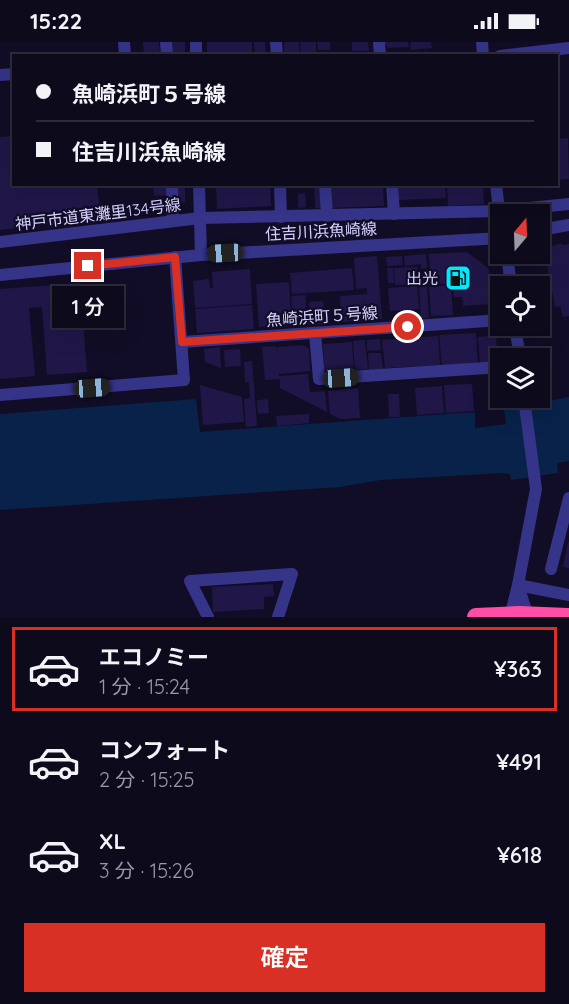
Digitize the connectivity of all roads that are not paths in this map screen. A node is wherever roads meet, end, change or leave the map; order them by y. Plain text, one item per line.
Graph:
1 (569, 48) edge
2 (517, 54) edge
3 (172, 186) edge
4 (199, 186) edge
5 (280, 186) edge
6 (325, 186) edge
7 (392, 186) edge
8 (496, 186) edge
9 (498, 204) edge
10 (569, 204) edge
11 (550, 206) edge
12 (490, 211) edge
13 (394, 214) junction
14 (281, 216) junction
15 (327, 216) junction
16 (200, 218) junction
17 (173, 221) junction
18 (569, 225) edge
19 (550, 228) edge
20 (490, 239) edge
21 (0, 242) edge
22 (201, 255) junction
23 (175, 257) junction
24 (0, 274) edge
25 (490, 321) edge
26 (315, 333) junction
27 (182, 342) junction
28 (490, 368) edge
29 (0, 395) edge
30 (525, 408) edge
31 (569, 498) edge
32 (551, 569) dead end
33 (518, 585) junction
34 (569, 595) edge
35 (208, 617) edge
36 (278, 617) edge
37 (476, 617) edge
38 (510, 617) edge
39 (528, 617) edge
40 (568, 617) edge

1 - 2 street
3 - 17 street
4 - 16 street
5 - 14 street
6 - 15 street
7 - 13 street
8 - 9 street
10 - 11 street, 神戸市道東灘里134号線
12 - 13 street, 神戸市道東灘里134号線
13 - 15 street, 神戸市道東灘里134号線
14 - 15 street, 神戸市道東灘里134号線
14 - 16 street, 神戸市道東灘里134号線
16 - 17 street, 神戸市道東灘里134号線
16 - 22 street
17 - 21 street, 神戸市道東灘里134号線
18 - 19 street
20 - 22 street, 住吉川浜魚崎線
22 - 23 street, 住吉川浜魚崎線
23 - 24 street, 住吉川浜魚崎線
23 - 27 street
25 - 26 street, 魚崎浜町５号線
26 - 27 street, 魚崎浜町５号線
26 - 28 street
27 - 29 street
30 - 33 street
31 - 32 street
33 - 34 street
33 - 38 street
33 - 39 street
35 - 36 street
37 - 40 highway, bridge

